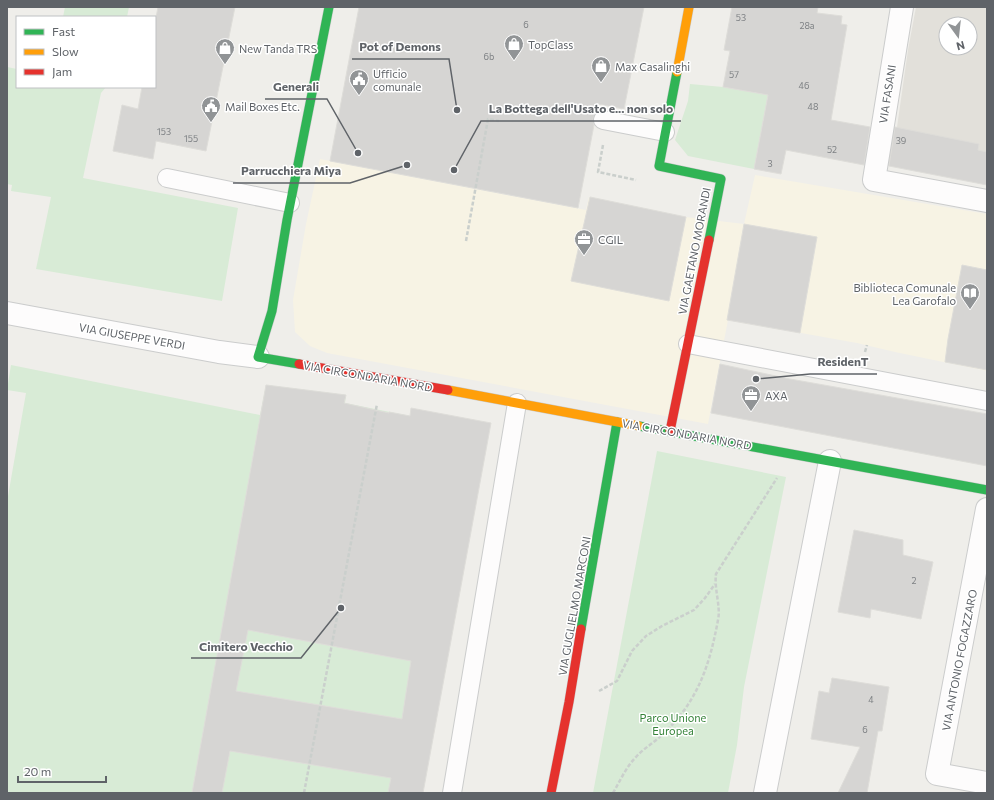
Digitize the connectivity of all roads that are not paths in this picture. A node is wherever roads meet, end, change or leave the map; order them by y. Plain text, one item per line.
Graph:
1 (329, 7) edge
2 (689, 7) edge
3 (902, 7) edge
4 (603, 120) dead end
5 (665, 132) junction
6 (167, 178) dead end
7 (987, 201) edge
8 (290, 203) junction
9 (7, 314) edge
10 (688, 344) junction
11 (258, 358) junction
12 (987, 401) edge
13 (517, 403) junction
14 (617, 422) junction
15 (670, 431) junction
16 (830, 461) junction
17 (987, 490) edge
18 (987, 509) edge
19 (987, 783) edge
20 (957, 785) edge
21 (452, 793) edge
22 (551, 793) edge
23 (765, 793) edge

1 - 8 street
2 - 5 street, VIA GAETANO MORANDI
3 - 7 street, VIA FASANI
4 - 5 lane
5 - 10 street, VIA GAETANO MORANDI
6 - 8 lane
8 - 11 street
9 - 11 street, VIA GIUSEPPE VERDI
10 - 12 lane
10 - 15 street, VIA GAETANO MORANDI
11 - 13 street, VIA CIRCONDARIA NORD
13 - 14 street, VIA CIRCONDARIA NORD
13 - 21 lane
14 - 15 street, VIA CIRCONDARIA NORD
14 - 22 street, VIA GUGLIELMO MARCONI
15 - 16 street, VIA CIRCONDARIA NORD
16 - 17 street, VIA CIRCONDARIA NORD
16 - 23 street
18 - 20 street, VIA ANTONIO FOGAZZARO
19 - 20 street

